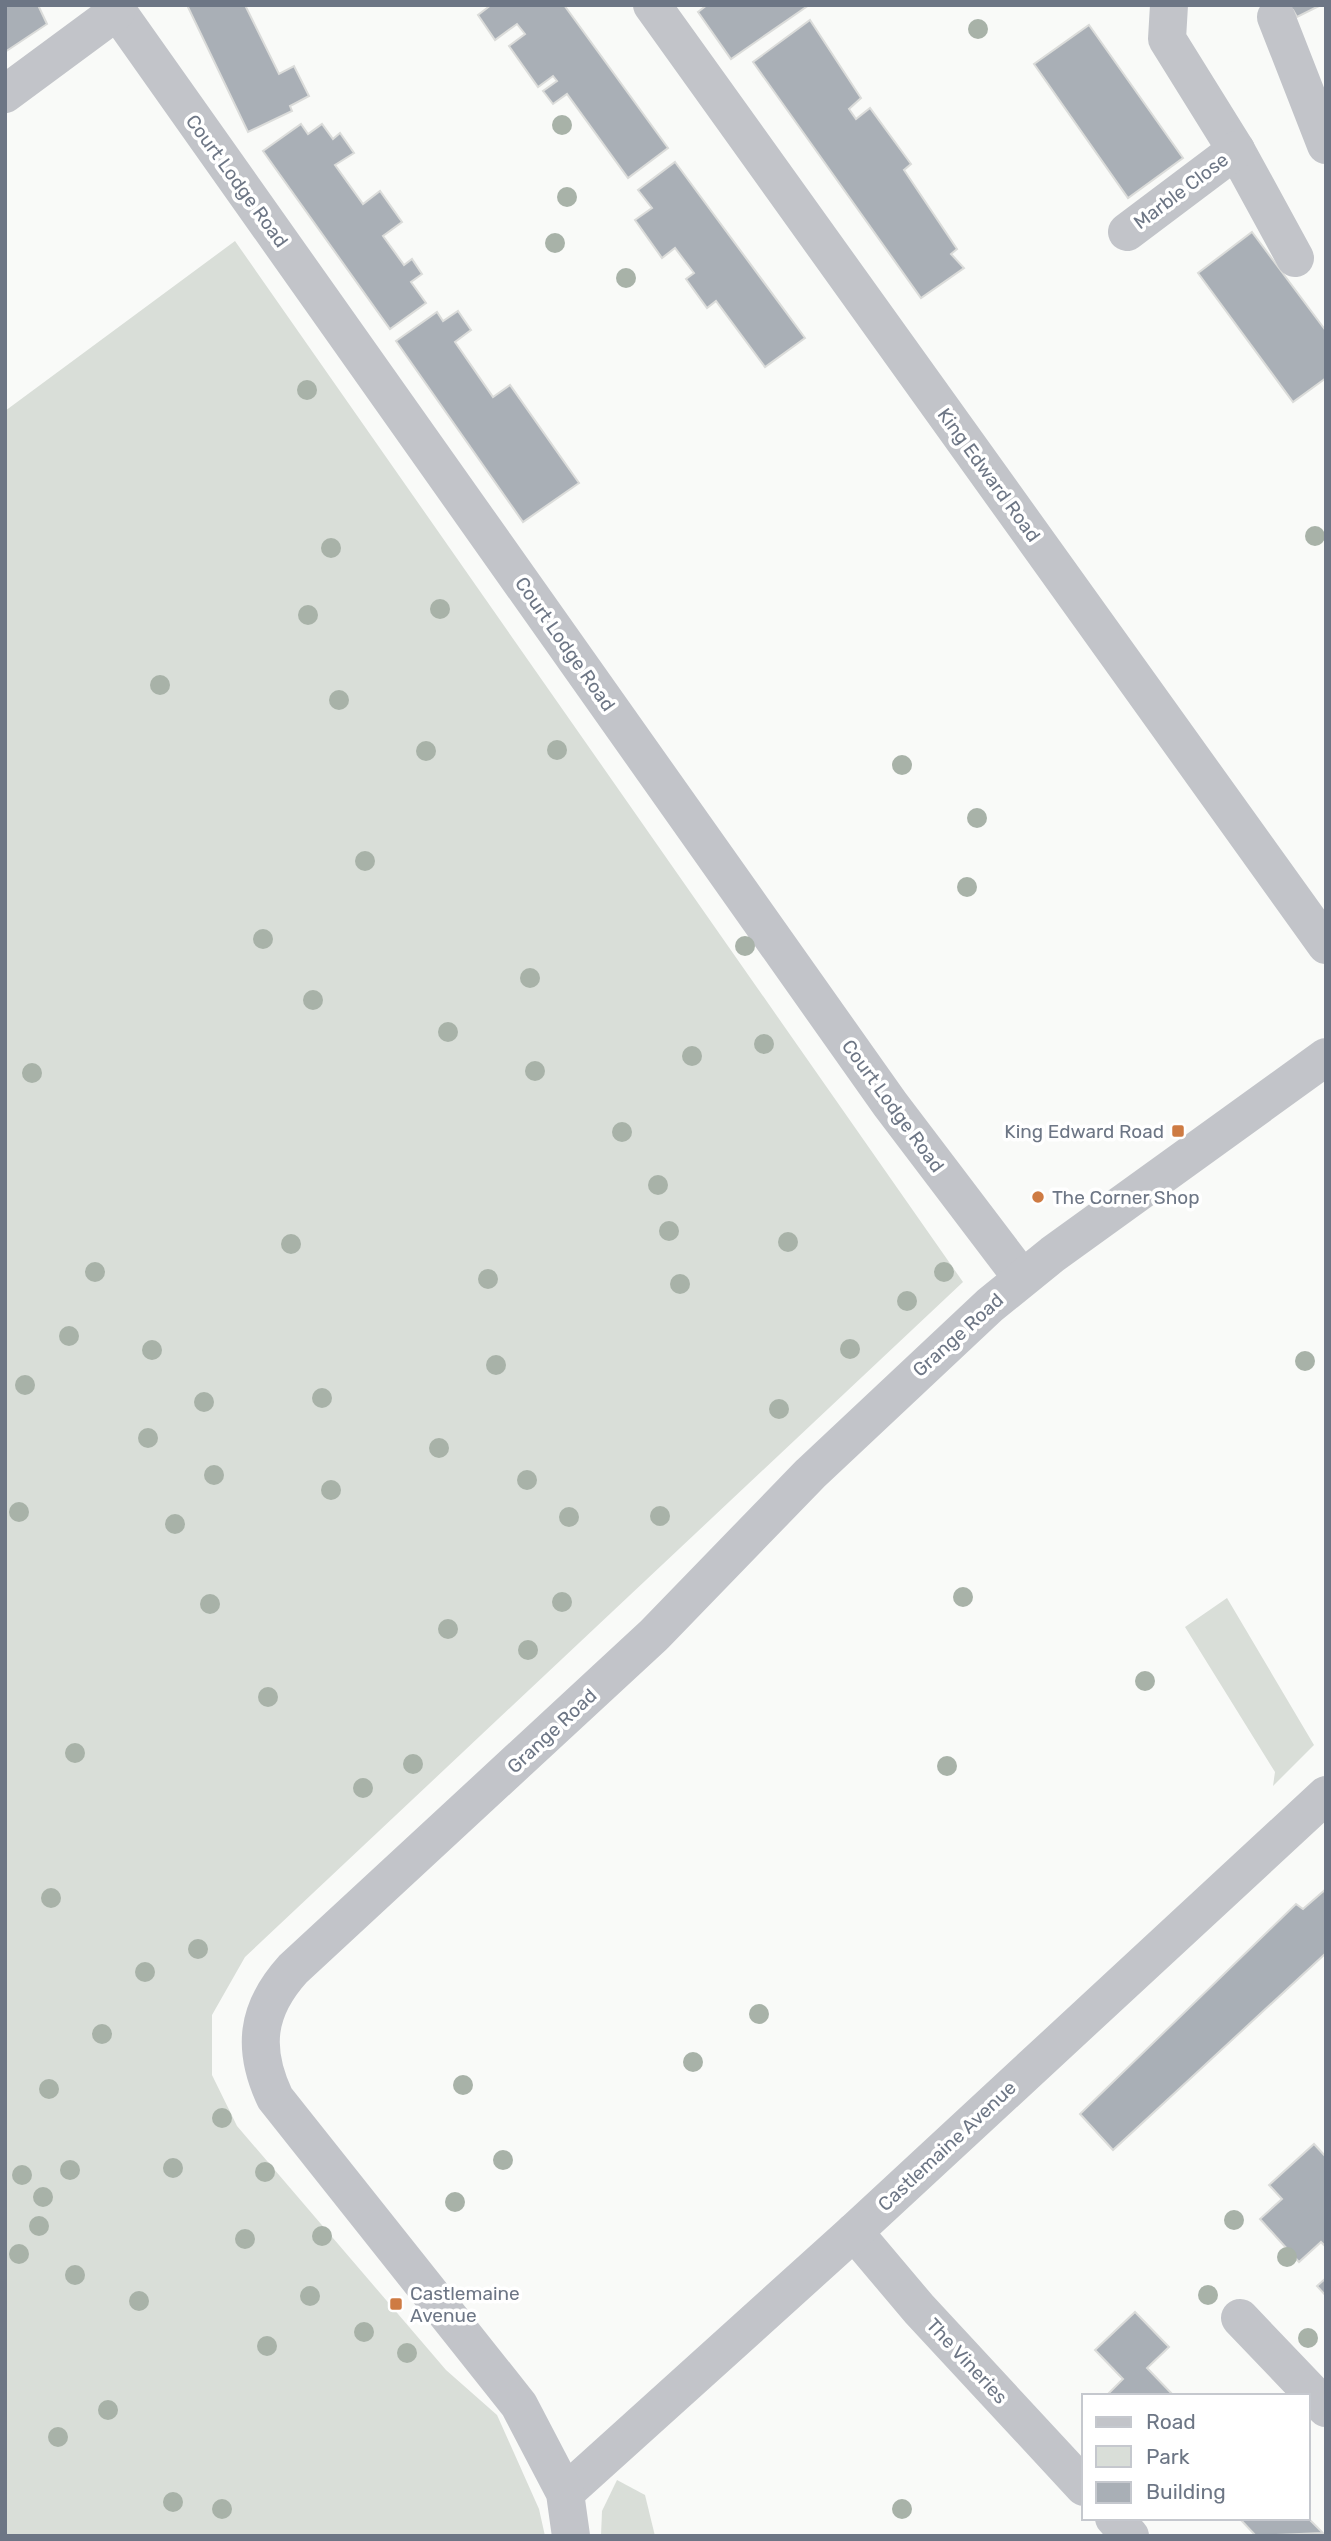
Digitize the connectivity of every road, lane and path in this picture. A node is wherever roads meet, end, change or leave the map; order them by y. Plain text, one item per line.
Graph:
1 (652, 5) edge
2 (1169, 5) edge
3 (114, 9) edge
4 (1276, 18) dead end
5 (5, 94) edge
6 (1326, 145) edge
7 (1236, 150) junction
8 (1126, 232) dead end
9 (1295, 258) dead end
10 (1326, 945) edge
11 (1324, 1063) edge
12 (1022, 1278) junction
13 (1326, 1795) edge
14 (854, 2232) junction
15 (1240, 2318) dead end
16 (1326, 2408) edge
17 (1082, 2485) edge
18 (565, 2493) junction
19 (1116, 2520) edge
20 (571, 2536) edge
21 (1130, 2536) edge

1 - 10 street, King Edward Road
2 - 7 street, Marble Close
3 - 5 street
3 - 12 street, Court Lodge Road
4 - 6 street
7 - 8 street, Marble Close
7 - 9 street, Marble Close
11 - 12 street, Grange Road
12 - 18 street, Grange Road
13 - 14 street, Castlemaine Avenue
14 - 17 street, The Vineries
14 - 18 street, Castlemaine Avenue
15 - 16 street
18 - 20 street, Grange Road
19 - 21 street

